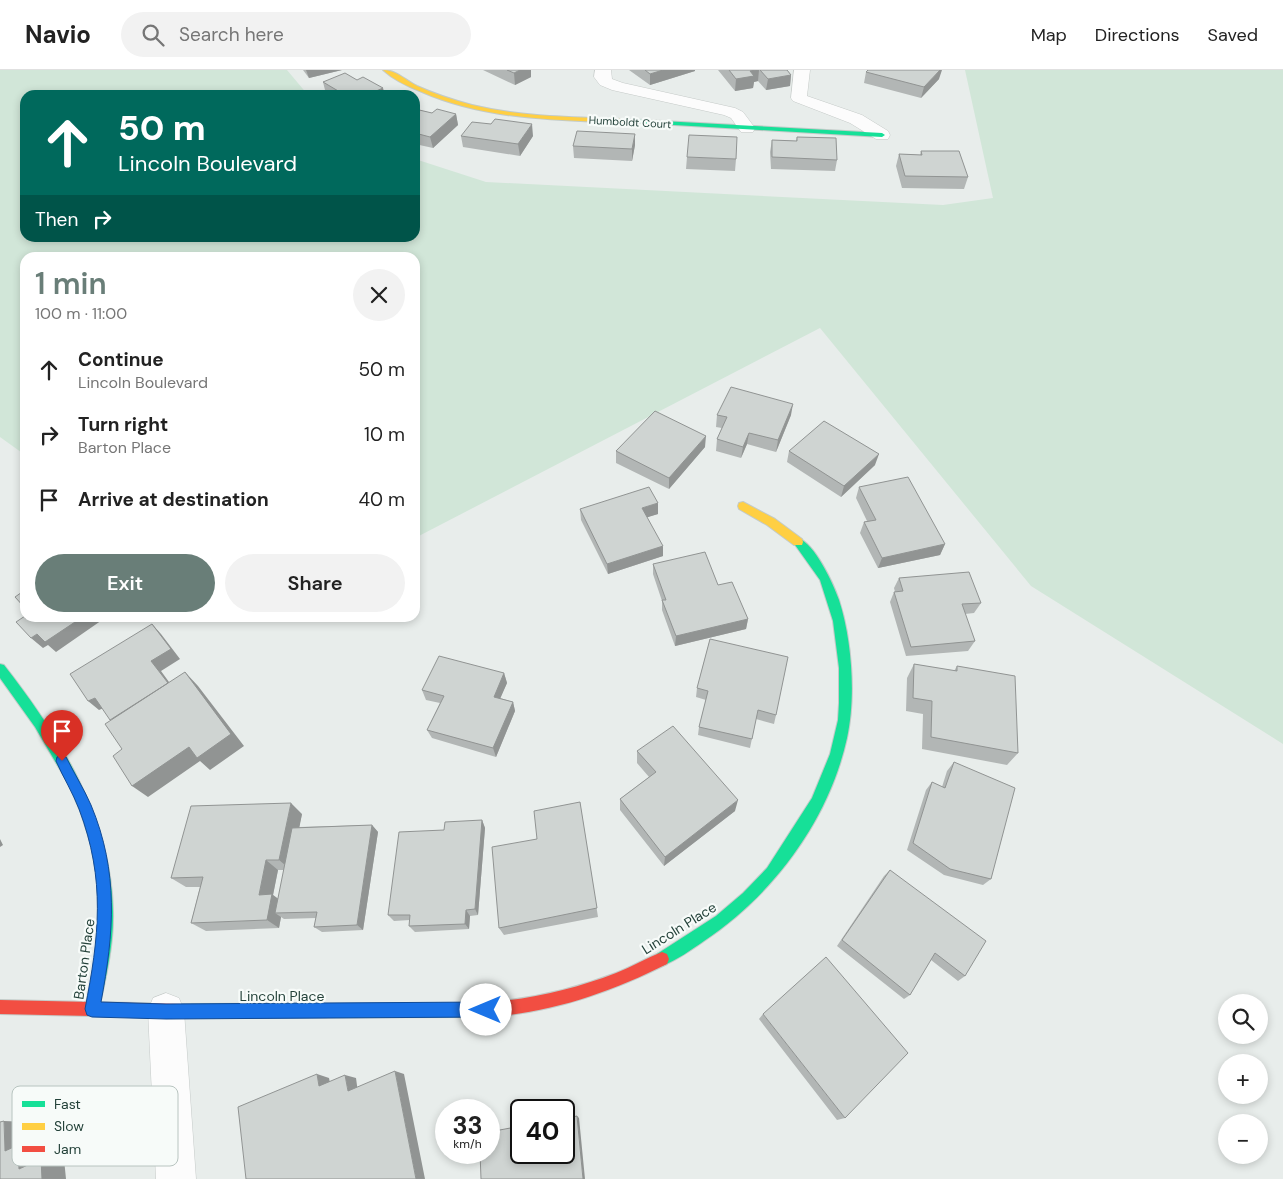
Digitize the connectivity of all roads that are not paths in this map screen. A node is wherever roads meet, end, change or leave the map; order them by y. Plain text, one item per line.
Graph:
1 (386, 70) edge
2 (603, 70) edge
3 (802, 70) edge
4 (747, 128) junction
5 (882, 135) joint
6 (743, 506) dead end
7 (0, 669) edge
8 (0, 1007) edge
9 (92, 1009) junction
10 (166, 1011) junction
11 (170, 1086) edge
12 (175, 1166) edge
13 (176, 1179) edge

1 - 4 street, Humboldt Court
2 - 4 street
3 - 5 street
4 - 5 street, Humboldt Court
6 - 10 street, Lincoln Place
7 - 9 street, Barton Place
8 - 9 street, Lincoln Place
9 - 10 street, Lincoln Place
10 - 11 street
12 - 13 street

